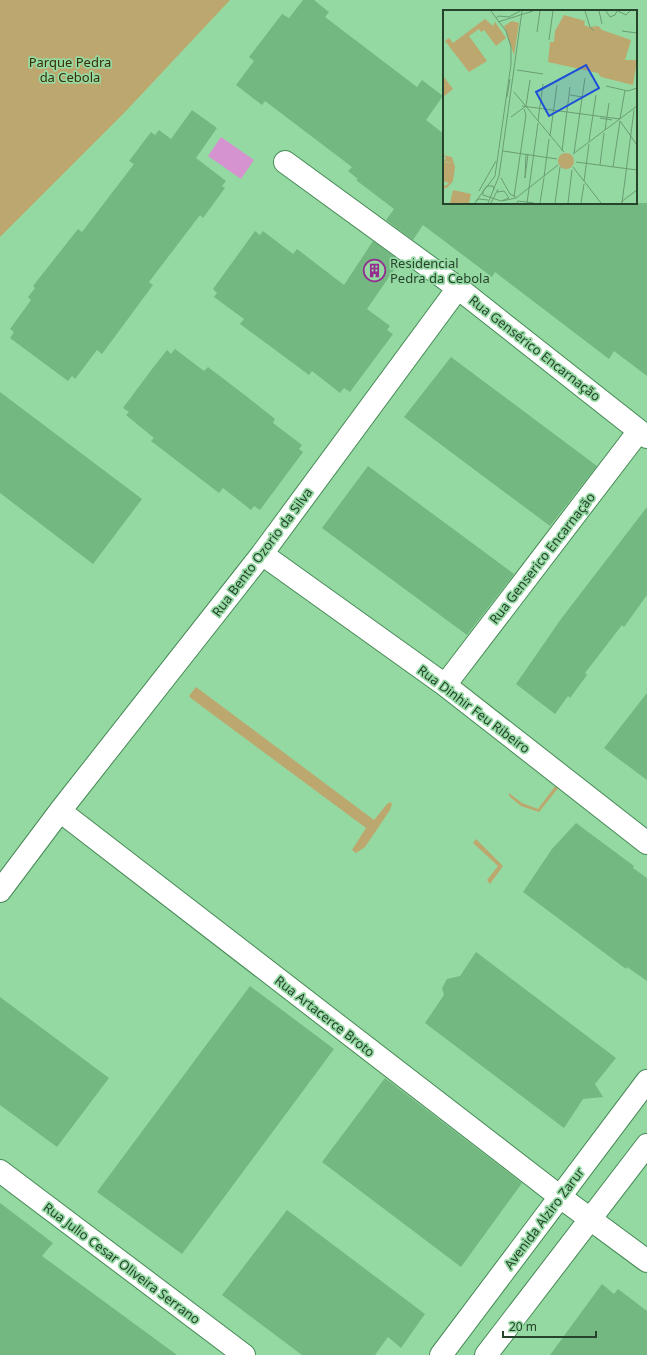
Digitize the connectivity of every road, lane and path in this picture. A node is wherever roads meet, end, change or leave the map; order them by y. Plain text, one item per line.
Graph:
1 (285, 162) dead end
2 (458, 288) junction
3 (643, 434) edge
4 (262, 554) junction
5 (445, 685) junction
6 (60, 811) junction
7 (647, 843) edge
8 (0, 891) edge
9 (647, 1081) edge
10 (647, 1145) edge
11 (0, 1171) edge
12 (559, 1196) junction
13 (589, 1219) junction
14 (647, 1261) edge
15 (244, 1355) edge
16 (441, 1355) edge
17 (486, 1355) edge

1 - 2 street, Rua Gensérico Encarnação
2 - 3 street, Rua Gensérico Encarnação
2 - 4 street, Rua Bento Ozorio da Silva
3 - 5 street, Rua Genserico Encarnação
4 - 5 street, Rua Dinhir Feu Ribeiro
4 - 6 street, Rua Bento Ozorio da Silva
5 - 7 street, Rua Dinhir Feu Ribeiro
6 - 8 street, Rua Bento Ozorio da Silva
6 - 12 street, Rua Artacerce Broto
9 - 12 street, Avenida Alziro Zarur
10 - 13 street
11 - 15 street, Rua Julio Cesar Oliveira Serrano
12 - 13 street, Rua Artacerce Broto
12 - 16 street, Avenida Alziro Zarur
13 - 14 street, Rua Artacerce Broto
13 - 17 street

